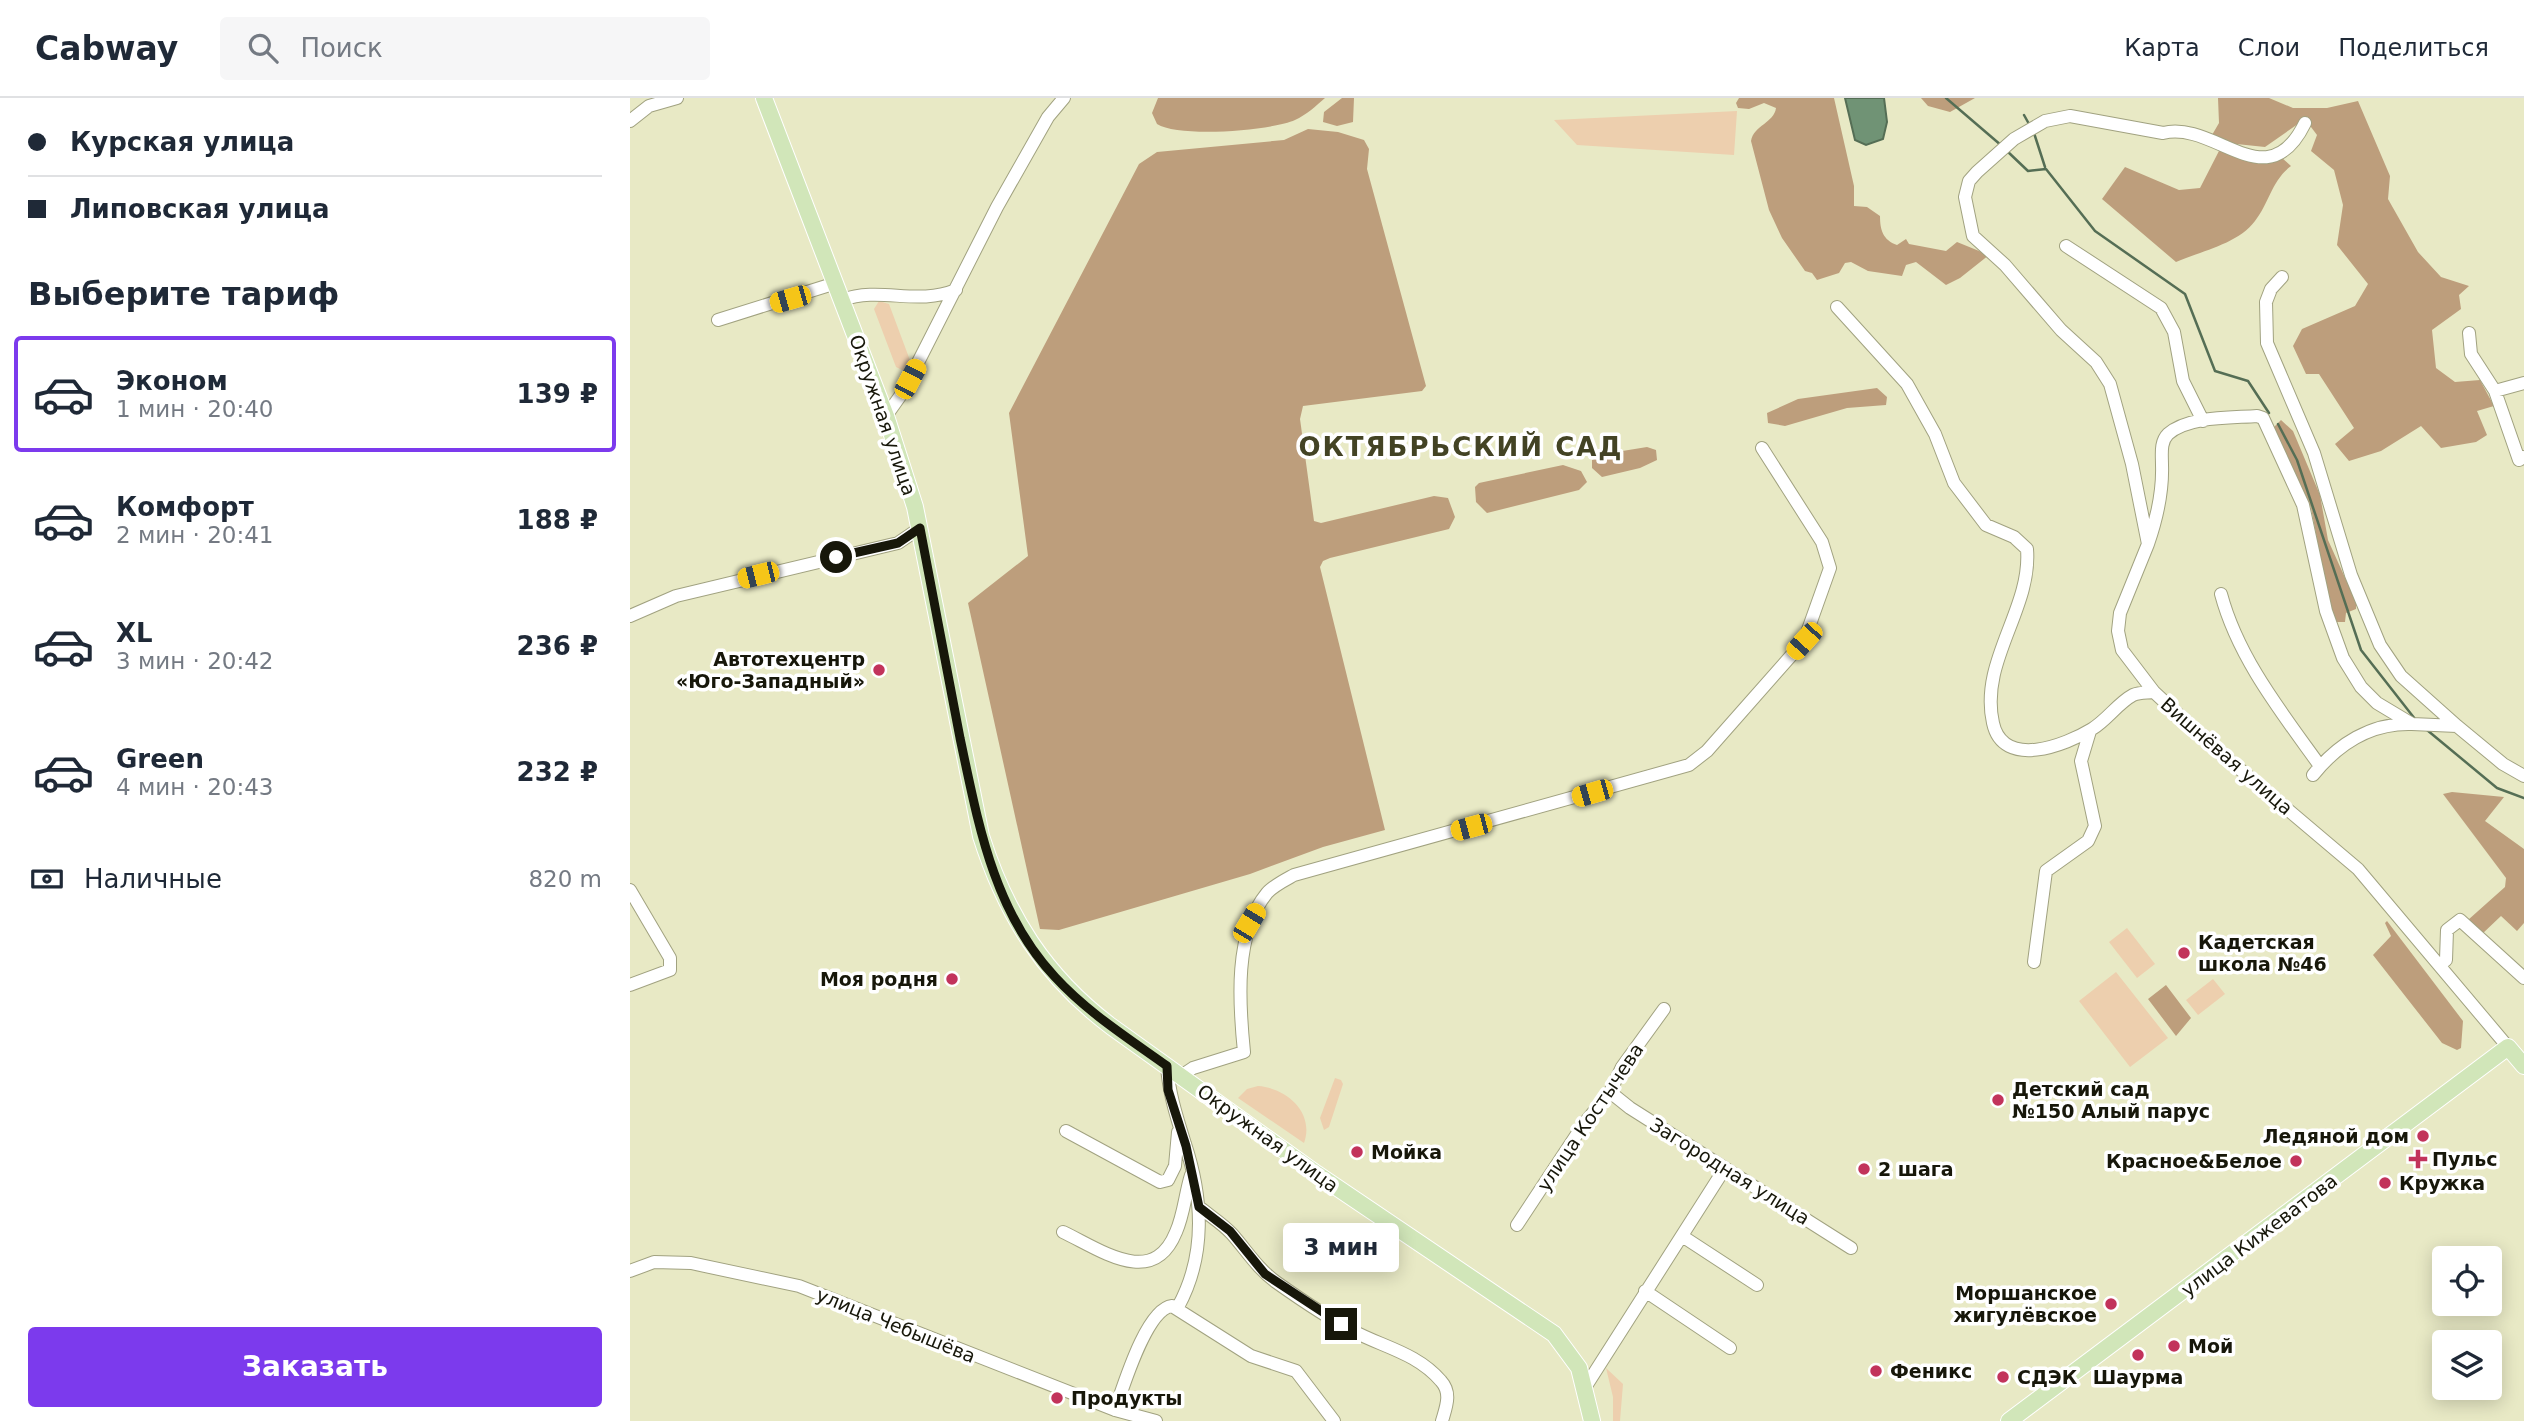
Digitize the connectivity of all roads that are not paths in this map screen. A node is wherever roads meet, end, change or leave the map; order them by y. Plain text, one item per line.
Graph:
1 (677, 98) edge
2 (764, 98) edge
3 (1064, 98) edge
4 (630, 121) edge
5 (2305, 124) dead end
6 (2066, 246) dead end
7 (2282, 277) dead end
8 (836, 283) junction
9 (956, 290) junction
10 (920, 299) junction
11 (842, 300) junction
12 (1837, 307) dead end
13 (718, 320) dead end
14 (937, 326) junction
15 (2469, 333) dead end
16 (2524, 383) edge
17 (2496, 391) junction
18 (886, 416) junction
19 (2203, 421) junction
20 (1762, 448) dead end
21 (2521, 459) edge
22 (920, 528) junction
23 (2148, 544) junction
24 (2221, 594) dead end
25 (630, 616) edge
26 (2154, 692) junction
27 (2412, 724) junction
28 (2457, 726) junction
29 (2090, 731) junction
30 (2524, 776) edge
31 (630, 890) edge
32 (2034, 962) dead end
33 (2439, 965) junction
34 (2524, 978) edge
35 (630, 985) edge
36 (1664, 1009) dead end
37 (2508, 1047) junction
38 (1167, 1066) junction
39 (2524, 1066) edge
40 (1181, 1076) junction
41 (1610, 1092) junction
42 (1178, 1125) junction
43 (1066, 1131) dead end
44 (1726, 1168) junction
45 (1191, 1174) junction
46 (1199, 1207) junction
47 (1517, 1225) dead end
48 (1063, 1232) dead end
49 (1682, 1236) junction
50 (1851, 1248) dead end
51 (630, 1271) edge
52 (1757, 1285) dead end
53 (1645, 1291) junction
54 (1178, 1307) junction
55 (1730, 1348) dead end
56 (1586, 1386) junction
57 (1115, 1410) junction
58 (1156, 1421) edge
59 (1334, 1421) edge
60 (1442, 1421) edge
61 (1592, 1421) edge
62 (2009, 1421) edge

1 - 4 street
2 - 8 main road, Окружная улица
3 - 9 street
5 - 23 street
6 - 19 street
7 - 28 street
8 - 11 main road, Окружная улица
8 - 13 street
9 - 10 street
9 - 14 street
10 - 11 street
10 - 14 street
11 - 18 main road, Окружная улица
12 - 29 street
14 - 18 street
15 - 17 street
16 - 17 street
17 - 21 street
18 - 22 main road, Окружная улица
19 - 23 street, Вишнёвая улица
19 - 27 street
20 - 40 street
22 - 25 street
22 - 38 main road, Окружная улица
23 - 26 street, Вишнёвая улица
24 - 27 street
26 - 29 street
26 - 33 street, Вишнёвая улица
27 - 28 street
28 - 30 street
29 - 32 street
31 - 35 street
33 - 34 street
33 - 37 street, Вишнёвая улица
36 - 41 street, улица Костычева
37 - 39 main road, Вишнёвая улица
37 - 62 main road, улица Кижеватова
38 - 40 main road, Окружная улица
38 - 42 street
40 - 56 main road, Окружная улица
41 - 44 street, Загородная улица
41 - 47 street, улица Костычева
42 - 43 street
42 - 45 street
44 - 49 street
44 - 50 street, Загородная улица
45 - 46 street
45 - 48 street
46 - 54 street
46 - 60 street
49 - 52 street
49 - 53 street
51 - 57 street, улица Чебышёва
53 - 55 street
53 - 56 street
54 - 57 street
54 - 59 street
56 - 61 main road, Окружная улица
57 - 58 street, улица Чебышёва

